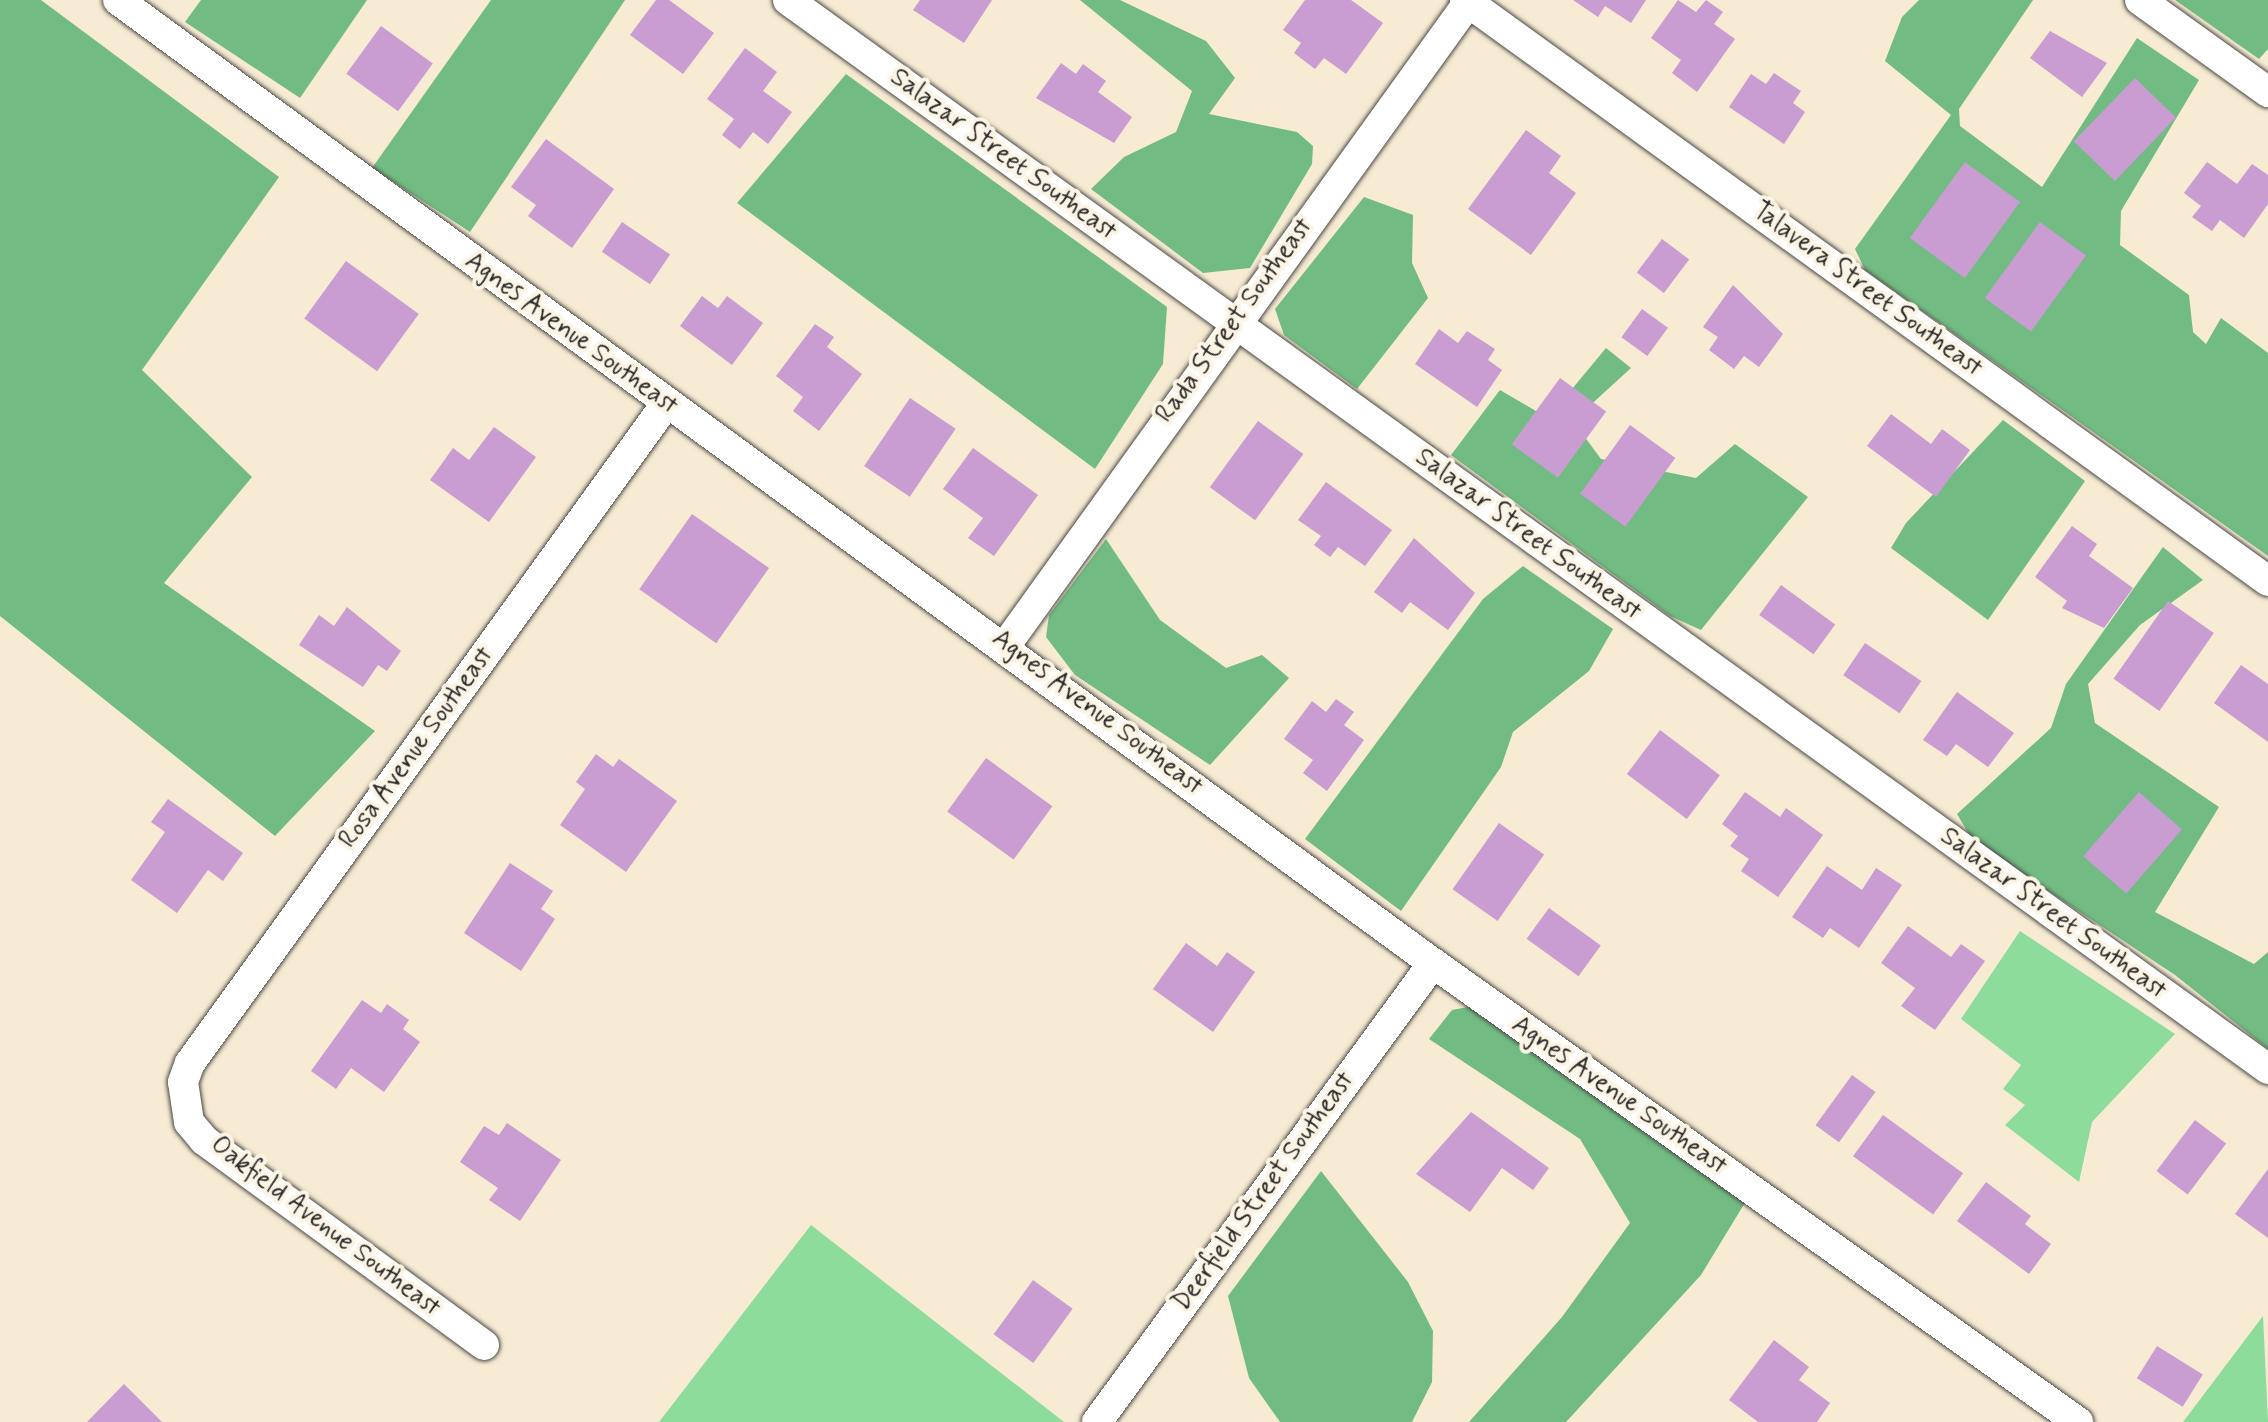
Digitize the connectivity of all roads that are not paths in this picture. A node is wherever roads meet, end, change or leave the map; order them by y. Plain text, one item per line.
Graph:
1 (118, 0) edge
2 (788, 0) edge
3 (2140, 0) edge
4 (1468, 1) edge
5 (2268, 92) edge
6 (1233, 322) junction
7 (666, 404) junction
8 (2268, 581) edge
9 (1006, 645) junction
10 (1433, 963) junction
11 (2268, 1069) edge
12 (182, 1098) joint
13 (484, 1345) dead end
14 (1097, 1422) edge
15 (2078, 1422) edge

1 - 7 street, Agnes Avenue Southeast
2 - 6 street, Salazar Street Southeast
3 - 5 street
4 - 6 street, Rada Street Southeast
4 - 8 street, Talavera Street Southeast
6 - 9 street, Rada Street Southeast
6 - 11 street, Salazar Street Southeast
7 - 9 street, Agnes Avenue Southeast
7 - 12 street, Rosa Avenue Southeast
9 - 10 street, Agnes Avenue Southeast
10 - 14 street, Deerfield Street Southeast
10 - 15 street, Agnes Avenue Southeast
12 - 13 street, Oakfield Avenue Southeast

